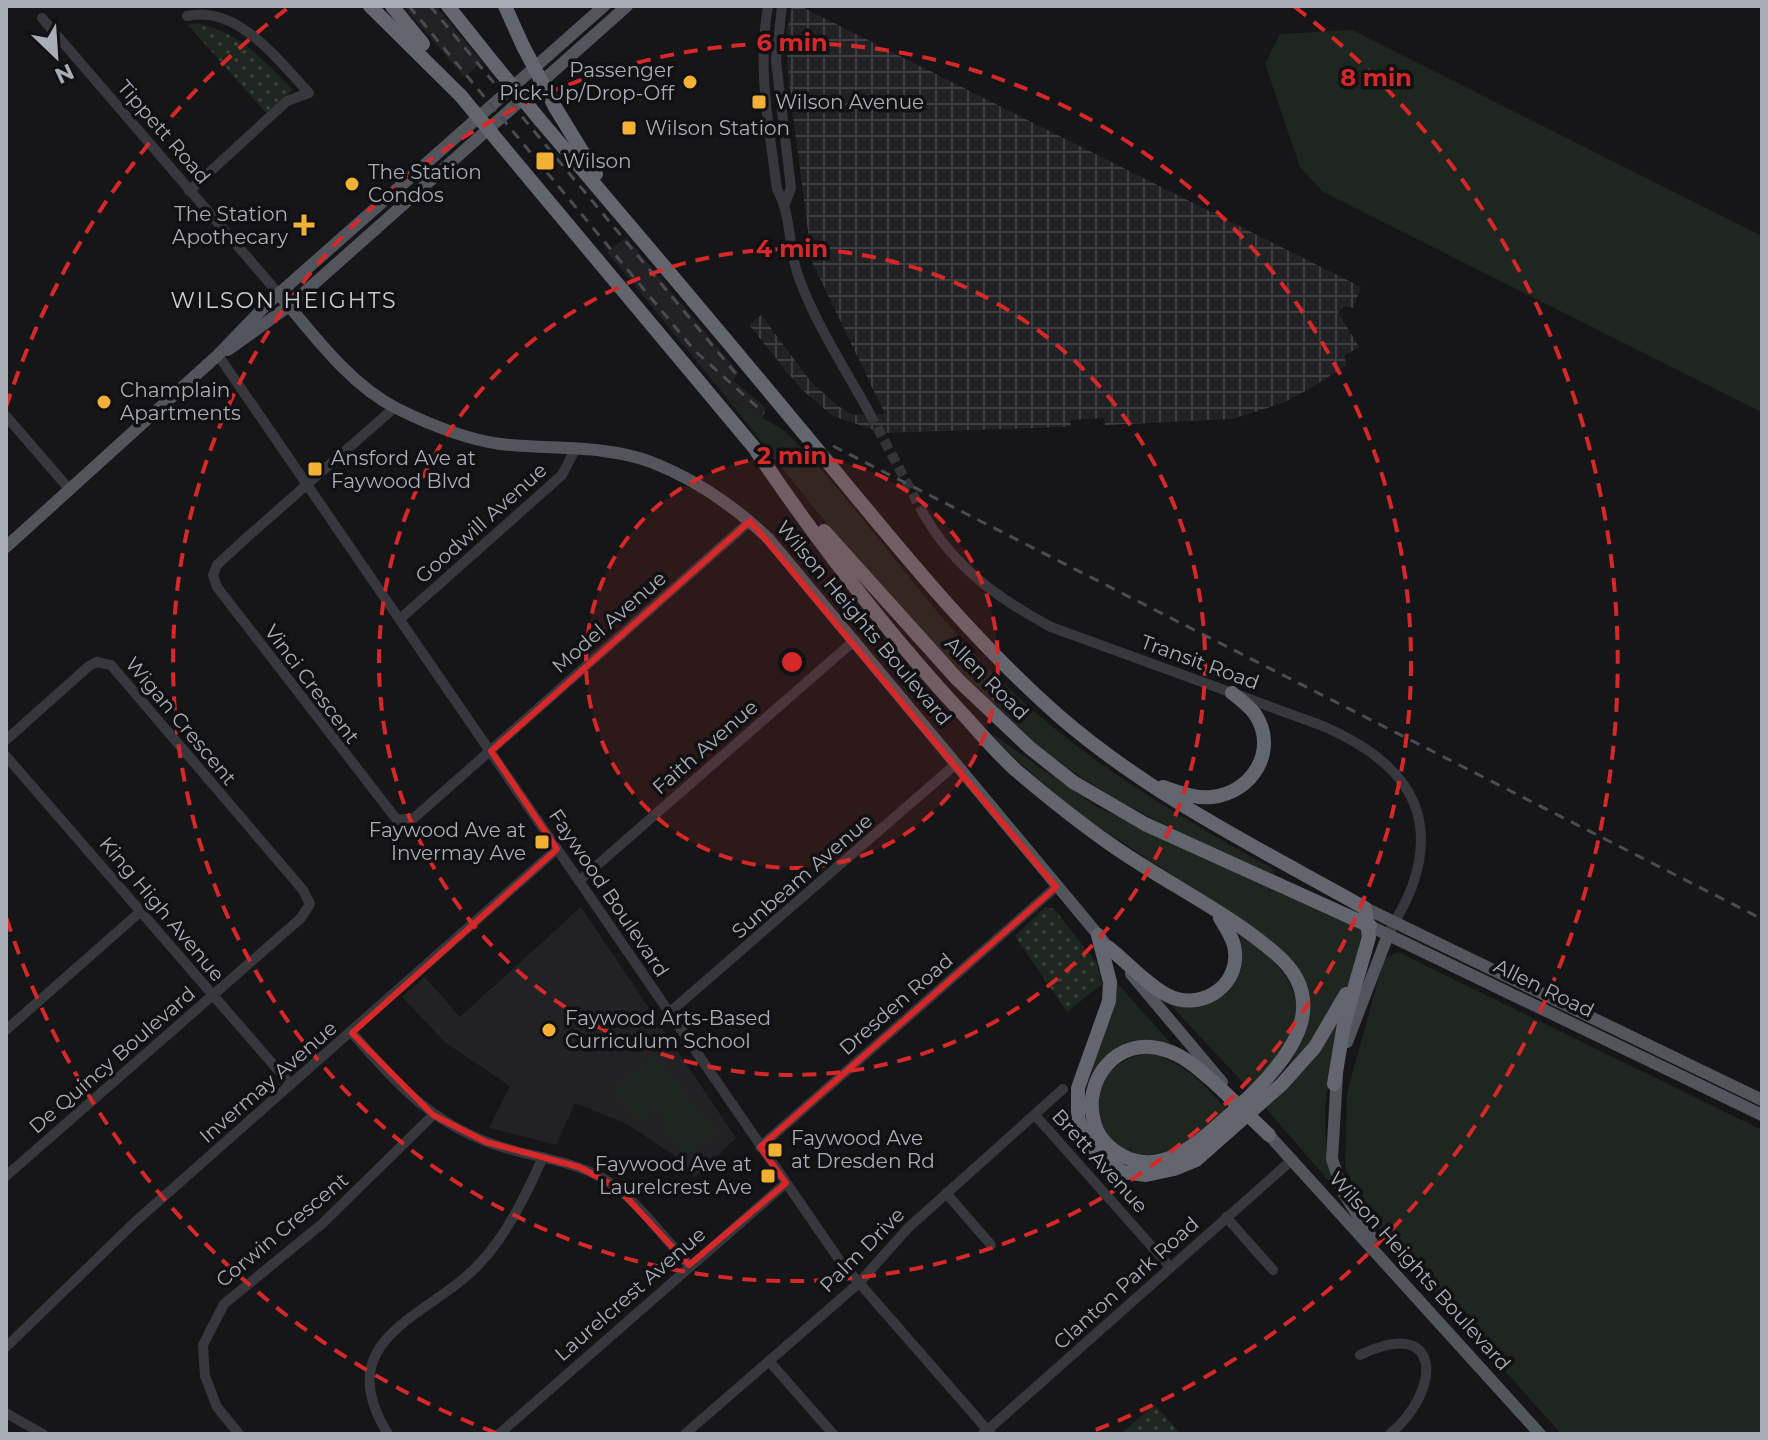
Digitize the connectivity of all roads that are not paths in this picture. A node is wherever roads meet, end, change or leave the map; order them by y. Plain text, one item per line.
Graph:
1 (370, 6) edge
2 (392, 6) edge
3 (448, 6) edge
4 (454, 6) edge
5 (604, 6) edge
6 (627, 6) edge
7 (768, 6) edge
8 (782, 6) edge
9 (506, 8) edge
10 (187, 16) dead end
11 (42, 18) dead end
12 (473, 36) junction
13 (461, 96) junction
14 (189, 191) junction
15 (785, 204) junction
16 (635, 230) junction
17 (279, 294) junction
18 (289, 306) junction
19 (218, 355) junction
20 (394, 408) junction
21 (870, 414) tunnel mouth
22 (6, 416) edge
23 (576, 448) junction
24 (757, 452) junction
25 (308, 485) junction
26 (70, 490) junction
27 (923, 513) tunnel mouth
28 (750, 521) junction
29 (6, 547) edge
30 (400, 619) junction
31 (855, 640) junction
32 (1232, 693) junction
33 (6, 740) edge
34 (491, 751) junction
35 (6, 756) edge
36 (956, 764) junction
37 (1145, 780) junction
38 (557, 849) junction
39 (579, 881) junction
40 (1056, 887) junction
41 (310, 904) joint
42 (1365, 908) junction
43 (1215, 911) junction
44 (140, 912) junction
45 (1395, 921) junction
46 (1370, 926) junction
47 (1098, 935) junction
48 (1388, 935) junction
49 (1108, 947) junction
50 (1360, 969) junction
51 (213, 996) junction
52 (670, 1012) junction
53 (6, 1030) edge
54 (352, 1033) junction
55 (290, 1084) junction
56 (1220, 1084) junction
57 (1334, 1084) junction
58 (1063, 1089) dead end
59 (1762, 1100) edge
60 (433, 1115) junction
61 (1035, 1115) junction
62 (1762, 1115) edge
63 (1269, 1135) joint
64 (760, 1147) junction
65 (543, 1157) junction
66 (1293, 1159) junction
67 (6, 1176) edge
68 (786, 1183) junction
69 (946, 1193) junction
70 (1226, 1217) junction
71 (991, 1245) dead end
72 (689, 1265) junction
73 (1170, 1267) junction
74 (1390, 1268) junction
75 (1273, 1270) dead end
76 (859, 1283) junction
77 (6, 1347) edge
78 (1360, 1355) dead end
79 (769, 1361) junction
80 (6, 1413) edge
81 (987, 1433) edge
82 (43, 1434) edge
83 (239, 1434) edge
84 (388, 1434) edge
85 (499, 1434) edge
86 (685, 1434) edge
87 (833, 1434) edge
88 (1390, 1434) edge
89 (1540, 1434) edge

1 - 13 highway
2 - 13 highway, Allen Road
3 - 12 highway, Allen Road
4 - 12 highway
5 - 17 main road
6 - 18 main road
7 - 15 street
8 - 15 street
9 - 16 highway, bridge
10 - 14 street
11 - 14 street, Tippett Road
12 - 16 highway, Allen Road, bridge
13 - 24 highway, Allen Road, bridge
14 - 17 street, Tippett Road
15 - 21 street
16 - 37 highway, Allen Road
17 - 18 main road, Tippett Road
17 - 19 main road
18 - 19 main road
18 - 20 main road, Wilson Heights Boulevard
19 - 25 street, Faywood Boulevard
19 - 26 main road
20 - 23 main road, Wilson Heights Boulevard
20 - 25 street
22 - 26 street
23 - 28 main road, Wilson Heights Boulevard
23 - 30 street, Goodwill Avenue
24 - 43 highway
24 - 46 highway, Allen Road
25 - 30 street, Faywood Boulevard
25 - 34 street, Vinci Crescent
26 - 29 main road
27 - 32 street, Transit Road
28 - 31 main road, Wilson Heights Boulevard
28 - 34 street, Model Avenue
30 - 34 street, Faywood Boulevard
31 - 36 main road, Wilson Heights Boulevard
31 - 39 street, Faith Avenue
32 - 37 highway
32 - 45 street, Transit Road
33 - 41 street, Wigan Crescent
34 - 38 street, Faywood Boulevard
35 - 44 street, King High Avenue
36 - 40 main road, Wilson Heights Boulevard
36 - 52 street, Sunbeam Avenue
37 - 42 highway, Allen Road
38 - 39 street, Faywood Boulevard
38 - 54 street, Invermay Avenue
39 - 52 street, Faywood Boulevard
40 - 47 main road, Wilson Heights Boulevard
40 - 64 street, Dresden Road
41 - 51 street, De Quincy Boulevard
42 - 45 main road, Allen Road
42 - 46 highway
43 - 49 highway
43 - 56 highway
44 - 51 street, King High Avenue
44 - 53 street
45 - 48 street, Transit Road
45 - 59 main road, Allen Road
46 - 48 main road, Allen Road
46 - 50 highway
47 - 49 main road, Wilson Heights Boulevard
47 - 50 highway
48 - 57 main road
48 - 62 main road, Allen Road
49 - 56 main road, Wilson Heights Boulevard
50 - 57 highway
51 - 55 street, King High Avenue
51 - 67 street, De Quincy Boulevard
52 - 64 street, Faywood Boulevard
54 - 55 street, Invermay Avenue
54 - 60 street
55 - 77 street, Invermay Avenue
56 - 63 highway, bridge
57 - 74 main road
58 - 61 street, Palm Drive
60 - 65 street
60 - 83 street, Corwin Crescent
61 - 69 street, Palm Drive
61 - 73 street, Brett Avenue
63 - 66 main road, Wilson Heights Boulevard
64 - 68 street, Faywood Boulevard
65 - 72 street
65 - 84 street
66 - 70 street, Clanton Park Road
66 - 74 main road, Wilson Heights Boulevard
68 - 72 street, Laurelcrest Avenue
68 - 76 street, Faywood Boulevard
69 - 71 street
69 - 76 street, Palm Drive
70 - 73 street, Clanton Park Road
70 - 75 street
72 - 85 street, Laurelcrest Avenue
73 - 81 street, Clanton Park Road
74 - 89 main road, Wilson Heights Boulevard
76 - 79 street, Palm Drive
76 - 81 street, Faywood Boulevard
78 - 88 street
79 - 86 street, Palm Drive
79 - 87 street
80 - 82 street

